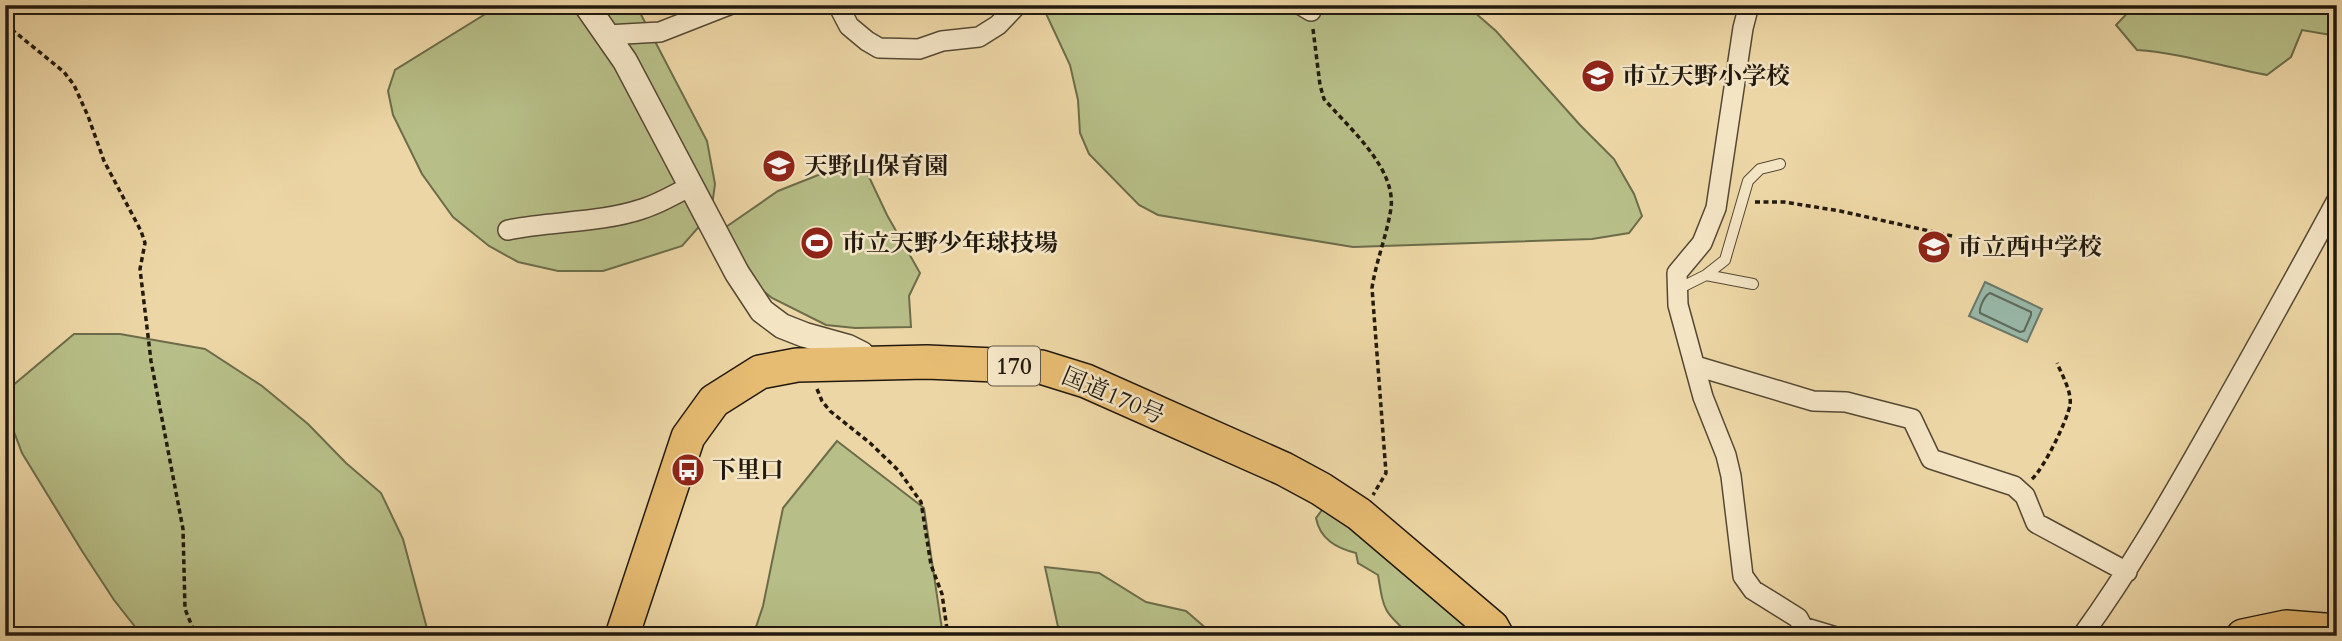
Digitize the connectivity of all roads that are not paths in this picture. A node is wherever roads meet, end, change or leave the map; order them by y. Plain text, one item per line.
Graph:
1 (586, 5) edge
2 (729, 5) edge
3 (838, 5) edge
4 (1017, 5) edge
5 (1749, 5) edge
6 (607, 35) junction
7 (1780, 164) dead end
8 (691, 186) junction
9 (2337, 200) edge
10 (508, 230) dead end
11 (1706, 275) junction
12 (1752, 284) dead end
13 (1678, 289) junction
14 (867, 363) junction
15 (1696, 366) junction
16 (2127, 572) junction
17 (1802, 631) edge
18 (2337, 631) edge
19 (622, 636) edge
20 (1497, 636) edge
21 (1833, 636) edge
22 (2082, 636) edge
23 (2243, 636) edge

1 - 6 street
2 - 6 street
3 - 4 street
5 - 13 street
6 - 8 street
7 - 11 lane
8 - 10 street
8 - 14 street
9 - 16 street
11 - 12 lane
11 - 13 lane
13 - 15 street
14 - 19 highway, 国道170号 / 170
14 - 20 highway, 国道170号 / 170
15 - 16 street
15 - 17 street
16 - 22 street
17 - 21 street
18 - 23 highway

